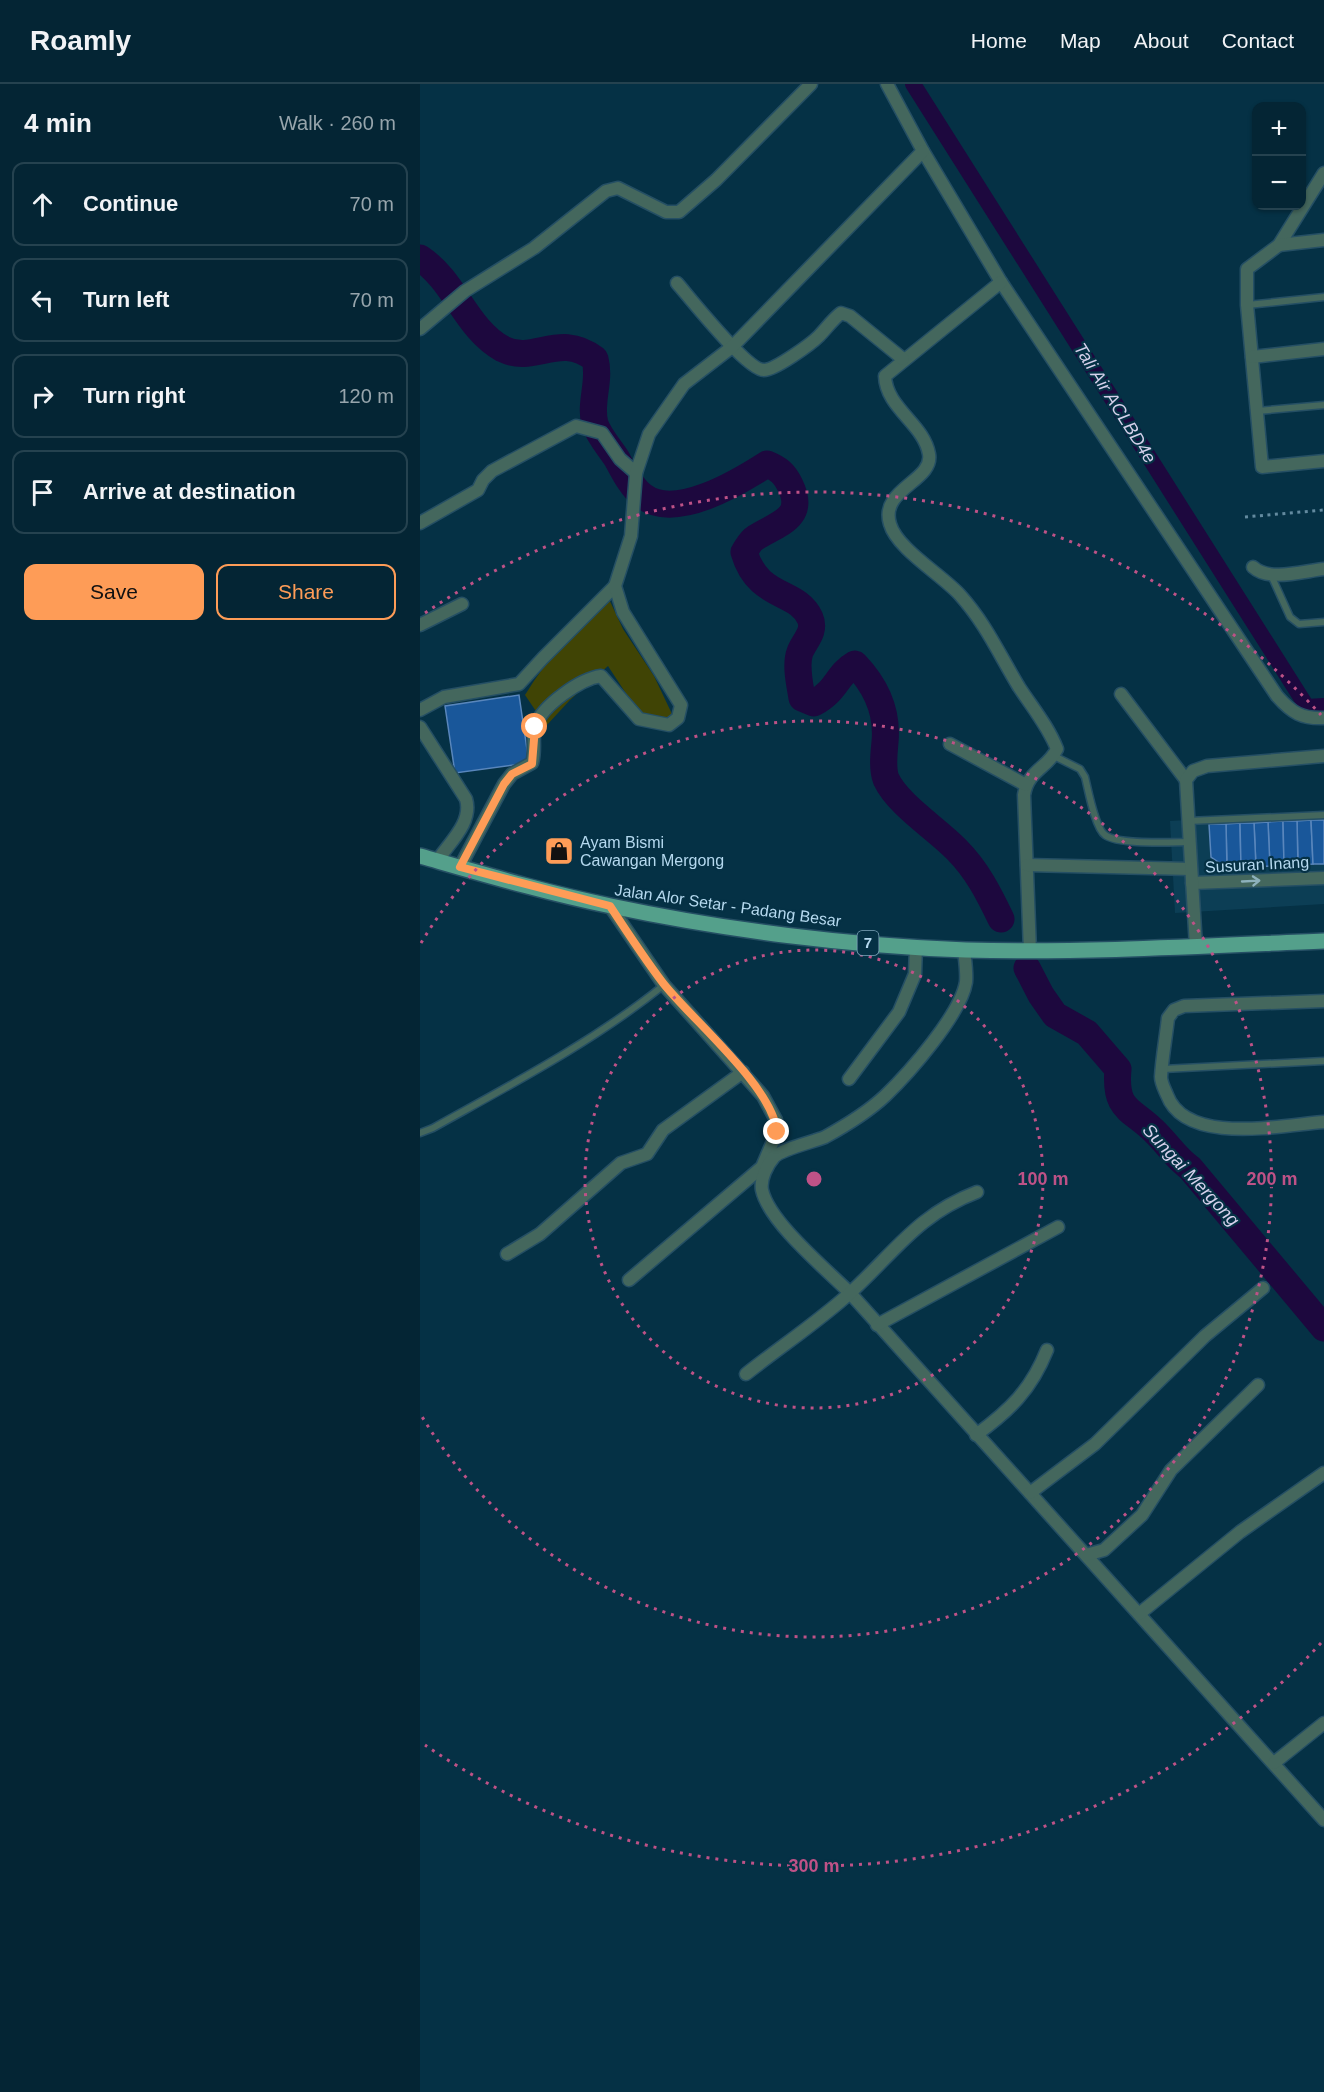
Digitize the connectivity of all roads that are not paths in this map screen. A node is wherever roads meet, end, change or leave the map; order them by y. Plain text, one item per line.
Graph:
1 (811, 84) edge
2 (887, 84) edge
3 (923, 151) junction
4 (1324, 173) edge
5 (1319, 188) edge
6 (1324, 240) edge
7 (1279, 245) junction
8 (1001, 282) junction
9 (677, 283) dead end
10 (1324, 297) edge
11 (1247, 305) junction
12 (420, 329) edge
13 (732, 347) junction
14 (1324, 349) edge
15 (1252, 357) junction
16 (903, 358) junction
17 (1324, 405) edge
18 (1257, 411) junction
19 (1324, 461) edge
20 (636, 475) junction
21 (420, 523) edge
22 (1253, 567) dead end
23 (1324, 569) edge
24 (1271, 574) junction
25 (615, 586) junction
26 (462, 604) dead end
27 (1324, 622) edge
28 (420, 625) edge
29 (1121, 694) dead end
30 (420, 710) edge
31 (1324, 718) edge
32 (420, 727) edge
33 (950, 744) dead end
34 (1054, 756) junction
35 (1324, 756) edge
36 (1186, 780) junction
37 (1026, 785) junction
38 (1324, 815) edge
39 (1188, 821) junction
40 (1190, 842) junction
41 (420, 856) edge
42 (437, 861) junction
43 (1026, 865) junction
44 (460, 867) junction
45 (1191, 869) junction
46 (1324, 878) edge
47 (1192, 883) junction
48 (610, 906) junction
49 (1324, 941) edge
50 (916, 946) junction
51 (1196, 947) junction
52 (964, 950) junction
53 (1030, 951) junction
54 (664, 985) junction
55 (1324, 1001) edge
56 (1324, 1061) edge
57 (1163, 1070) junction
58 (743, 1072) junction
59 (849, 1079) dead end
60 (1324, 1122) edge
61 (777, 1132) junction
62 (420, 1133) edge
63 (775, 1155) junction
64 (977, 1192) dead end
65 (1058, 1227) dead end
66 (507, 1254) dead end
67 (628, 1280) dead end
68 (1263, 1288) dead end
69 (850, 1293) junction
70 (877, 1325) junction
71 (1047, 1350) dead end
72 (746, 1374) dead end
73 (1258, 1385) dead end
74 (976, 1435) junction
75 (1324, 1473) edge
76 (1030, 1493) junction
77 (1086, 1555) junction
78 (1139, 1614) junction
79 (1324, 1723) edge
80 (1274, 1763) junction
81 (1324, 1820) edge

1 - 12 street
2 - 3 street
3 - 8 street
3 - 13 street
4 - 5 street
5 - 7 street
6 - 7 street
7 - 11 street
8 - 16 street
8 - 31 street
9 - 13 street
10 - 11 lane
11 - 15 street
13 - 16 street
13 - 20 street
14 - 15 street
15 - 18 street
16 - 34 street
17 - 18 lane
18 - 19 street
20 - 21 street
20 - 25 street
22 - 24 street
23 - 24 street
24 - 27 lane
25 - 30 street
25 - 44 street
26 - 28 street
29 - 36 street
32 - 42 street
33 - 37 street
34 - 37 street
34 - 40 lane
35 - 36 street
36 - 39 street
37 - 43 street
38 - 39 lane
39 - 40 street
40 - 45 street
41 - 42 main road, Jalan Alor Setar - Padang Besar / 7
42 - 44 main road, Jalan Alor Setar - Padang Besar / 7
43 - 45 street
43 - 53 street
44 - 48 main road, Jalan Alor Setar - Padang Besar / 7
45 - 47 street
47 -> 46 street, Susuran Inang
47 - 51 street
48 - 50 main road, Jalan Alor Setar - Padang Besar / 7
48 - 54 street
49 - 51 main road, Jalan Alor Setar - Padang Besar / 7
50 - 52 main road, Jalan Alor Setar - Padang Besar / 7
50 - 59 street
51 - 53 main road, Jalan Alor Setar - Padang Besar / 7
52 - 53 main road, Jalan Alor Setar - Padang Besar / 7
52 - 63 street
54 - 58 street
54 - 62 lane
55 - 57 street
56 - 57 lane
57 - 60 street
58 - 61 street
58 - 66 street
61 - 63 street
61 - 67 street
63 - 69 street
64 - 69 street
65 - 70 street
68 - 76 street
69 - 70 street
69 - 72 street
70 - 74 street
71 - 74 street
73 - 77 street
74 - 76 street
75 - 78 street
76 - 77 street
77 - 78 street
78 - 80 street
79 - 80 street
80 - 81 street

